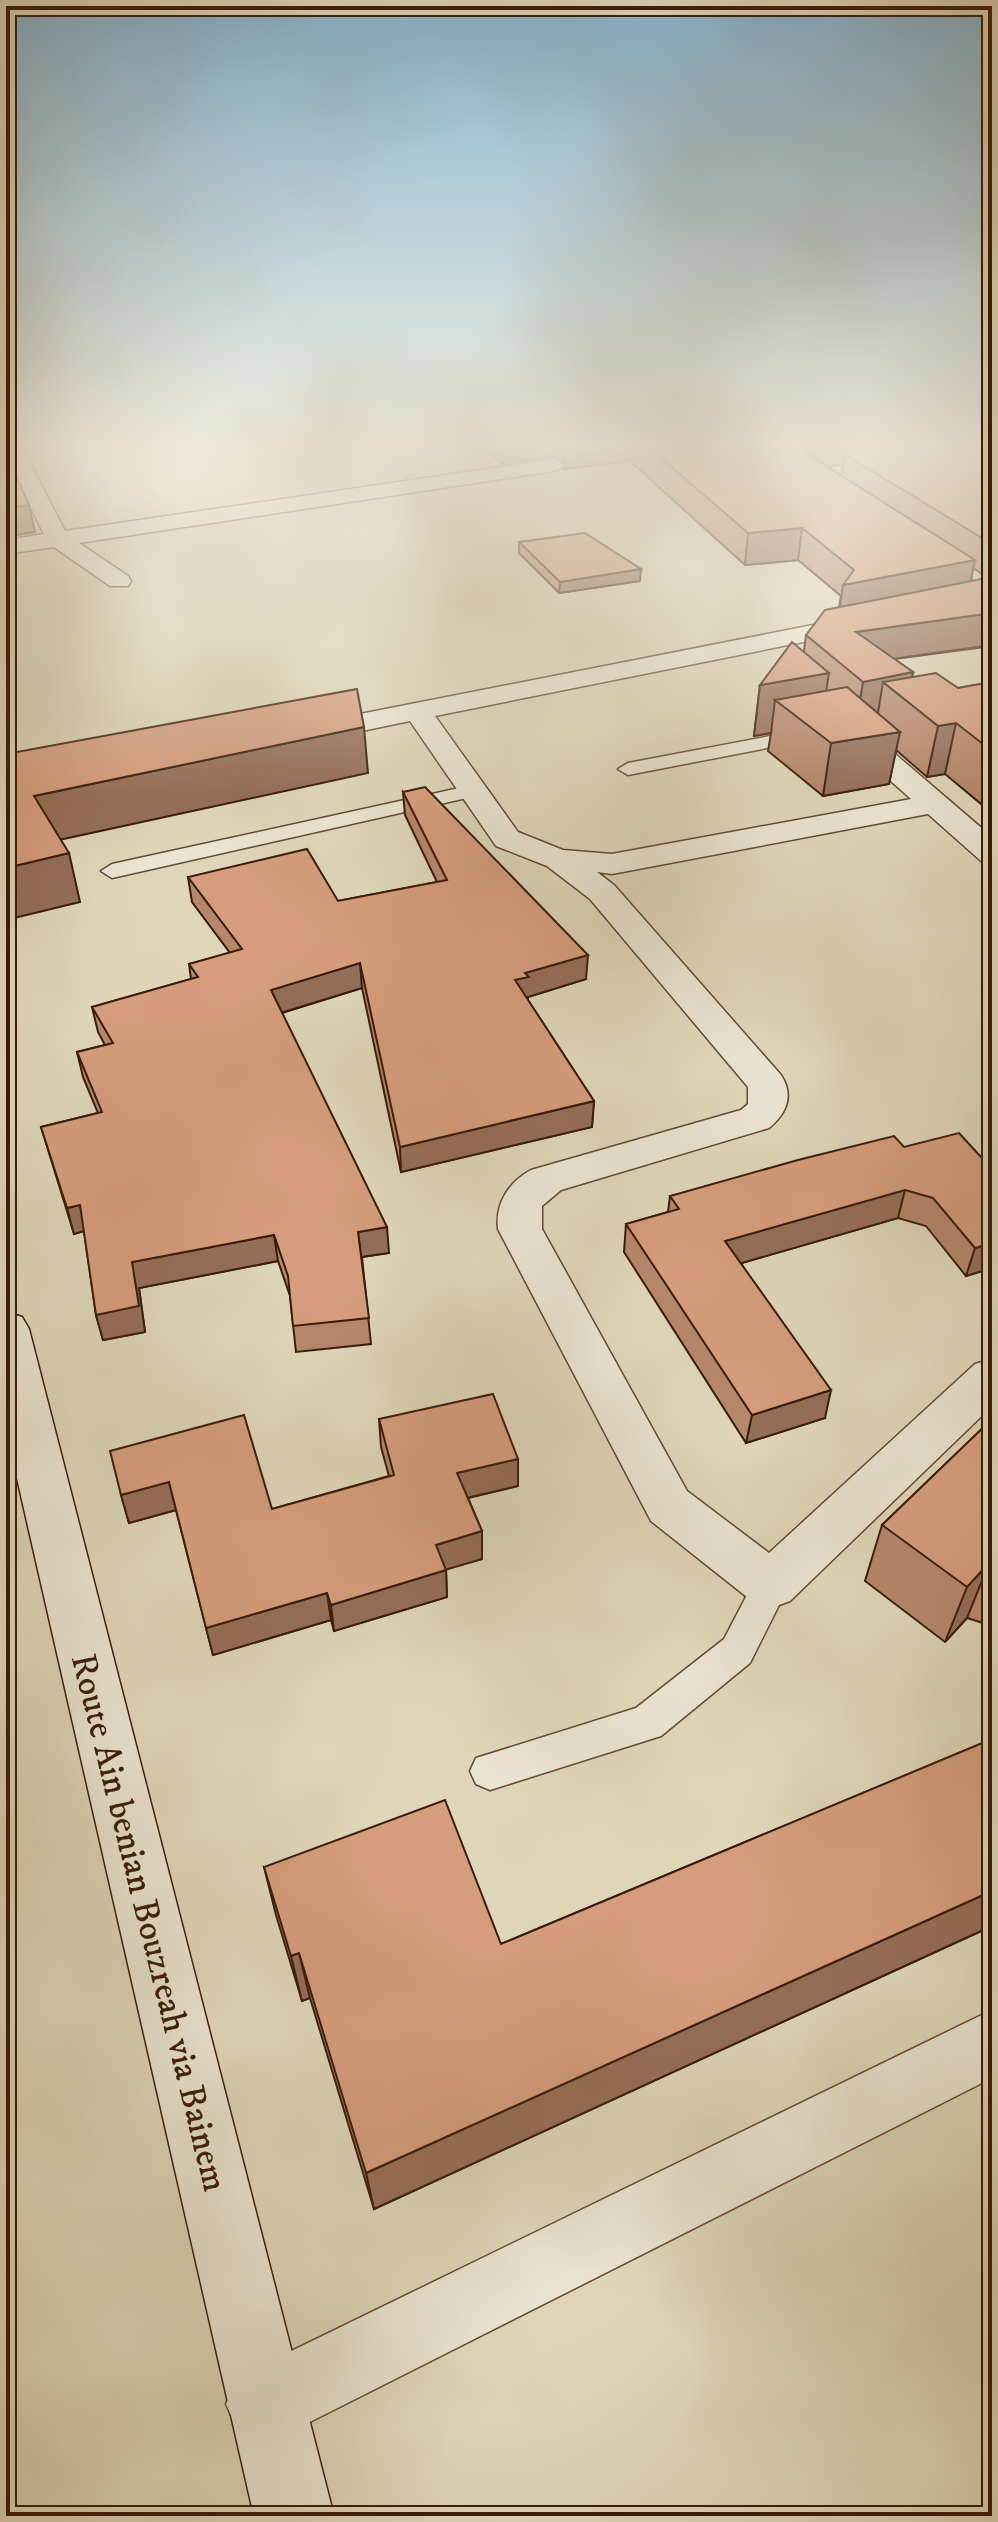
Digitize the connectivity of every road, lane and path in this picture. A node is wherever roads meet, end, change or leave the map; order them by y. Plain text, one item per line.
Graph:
1 (91, 562) edge
2 (119, 581) dead end
3 (888, 619) edge
4 (754, 645) junction
5 (778, 666) edge
6 (825, 707) edge
7 (417, 711) junction
8 (877, 722) edge
9 (848, 728) junction
10 (280, 738) edge
11 (628, 769) dead end
12 (473, 791) junction
13 (935, 804) junction
14 (992, 854) edge
15 (558, 859) junction
16 (112, 871) dead end
17 (6, 1329) edge
18 (990, 1382) edge
19 (771, 1585) junction
20 (490, 1771) dead end
21 (992, 2043) edge
22 (265, 2404) junction
23 (294, 2516) edge

1 - 2 street
3 - 4 street
4 - 5 street
4 - 7 street
6 - 9 street
7 - 10 street
7 - 12 street
8 - 9 lane
9 - 11 lane
9 - 13 street
12 - 15 street
12 - 16 lane
13 - 14 street
13 - 15 street
15 - 19 street
17 - 22 street, Route Ain benian Bouzreah via Bainem
18 - 19 street
19 - 20 lane
21 - 22 street
22 - 23 street, Route Ain benian Bouzreah via Bainem

